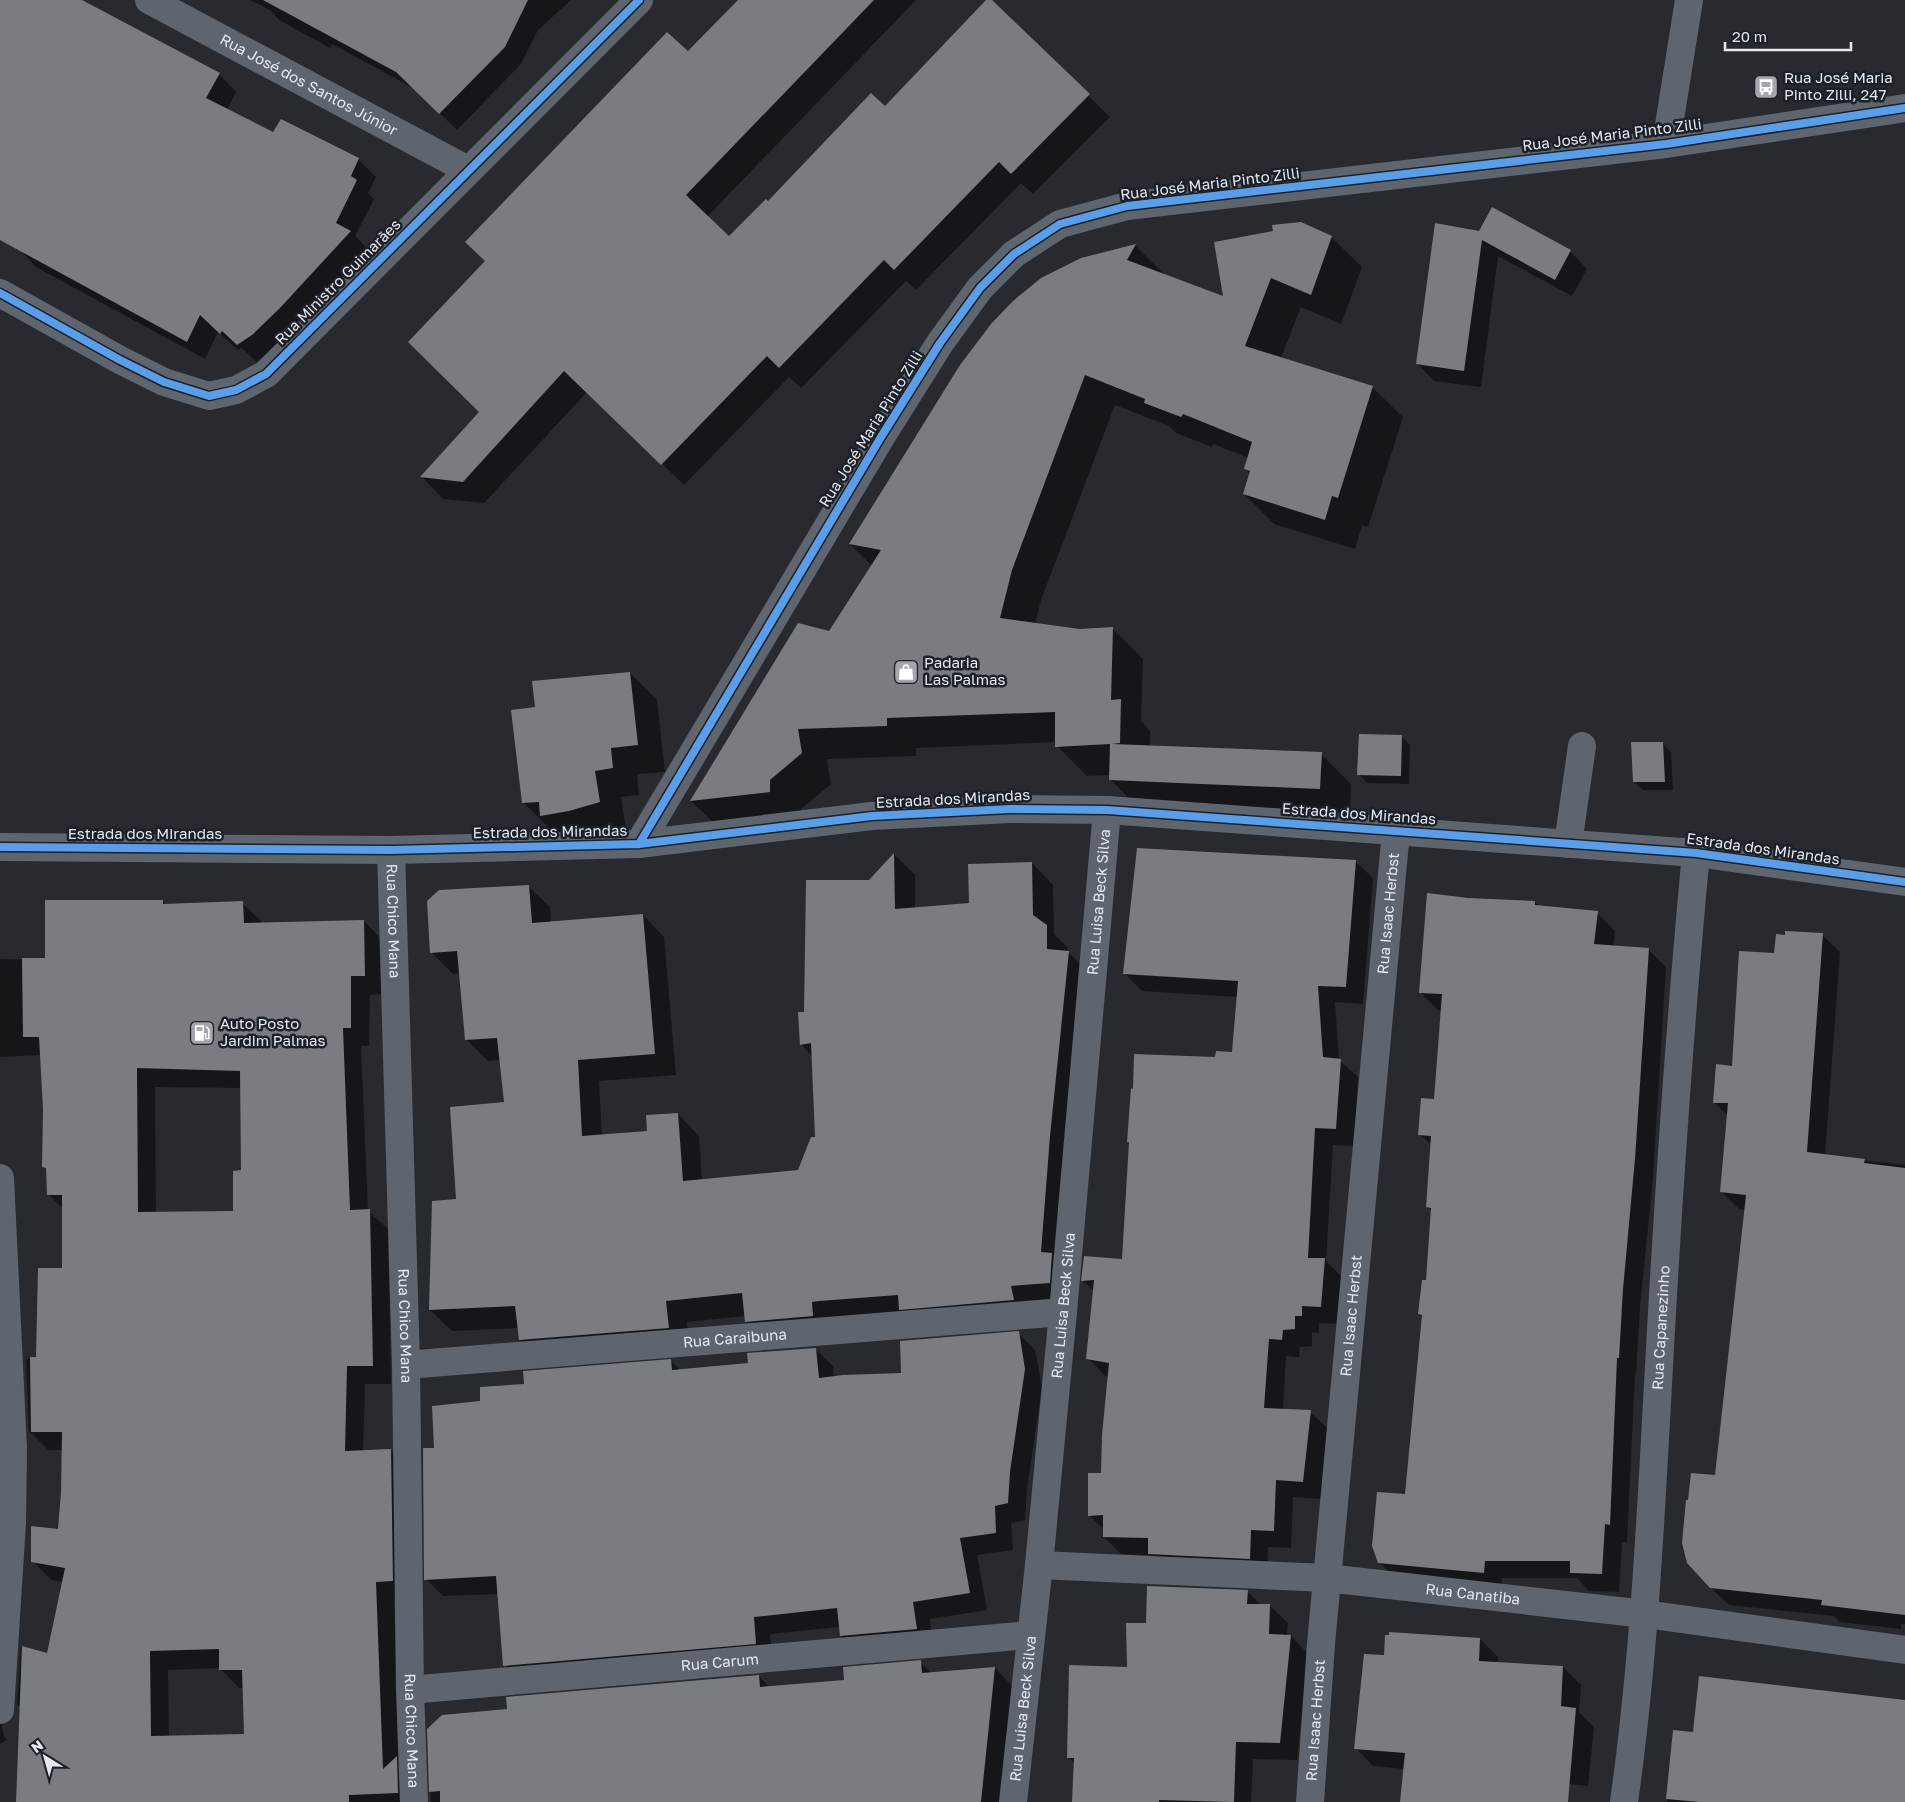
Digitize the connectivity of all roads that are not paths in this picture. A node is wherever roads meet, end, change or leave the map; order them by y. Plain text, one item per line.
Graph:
1 (149, 0) edge
2 (639, 0) edge
3 (1689, 0) edge
4 (1905, 108) edge
5 (1666, 144) junction
6 (468, 170) junction
7 (0, 293) edge
8 (1582, 746) dead end
9 (1107, 810) junction
10 (1396, 830) junction
11 (639, 844) junction
12 (1568, 844) junction
13 (0, 847) edge
14 (391, 850) junction
15 (1696, 853) junction
16 (1905, 882) edge
17 (0, 1178) edge
18 (1063, 1312) junction
19 (406, 1365) junction
20 (1039, 1565) junction
21 (1327, 1578) junction
22 (1645, 1614) junction
23 (1030, 1634) junction
24 (1905, 1650) edge
25 (410, 1690) junction
26 (0, 1710) edge
27 (414, 1802) edge
28 (1013, 1802) edge
29 (1310, 1802) edge
30 (1624, 1802) edge

1 - 6 street, Rua José dos Santos Júnior
2 - 6 street, Rua Ministro Guimarães
3 - 5 street
4 - 5 street, Rua José Maria Pinto Zilli
5 - 11 street, Rua José Maria Pinto Zilli
6 - 7 street, Rua Ministro Guimarães
8 - 12 street
9 - 10 street, Estrada dos Mirandas
9 - 11 street, Estrada dos Mirandas
9 - 18 street, Rua Luisa Beck Silva
10 - 12 street, Estrada dos Mirandas
10 - 21 street, Rua Isaac Herbst
11 - 14 street, Estrada dos Mirandas
12 - 15 street, Estrada dos Mirandas
13 - 14 street, Estrada dos Mirandas
14 - 19 street, Rua Chico Mana
15 - 16 street, Estrada dos Mirandas
15 - 22 street, Rua Capanezinho
17 - 26 street
18 - 19 street, Rua Caraibuna
18 - 20 street, Rua Luisa Beck Silva
19 - 25 street, Rua Chico Mana
20 - 21 street, Rua Canatiba
20 - 23 street, Rua Luisa Beck Silva
21 - 22 street, Rua Canatiba
21 - 29 street, Rua Isaac Herbst
22 - 24 street, Rua Canatiba
22 - 30 street, Rua Capanezinho
23 - 25 street, Rua Carum
23 - 28 street, Rua Luisa Beck Silva
25 - 27 street, Rua Chico Mana

